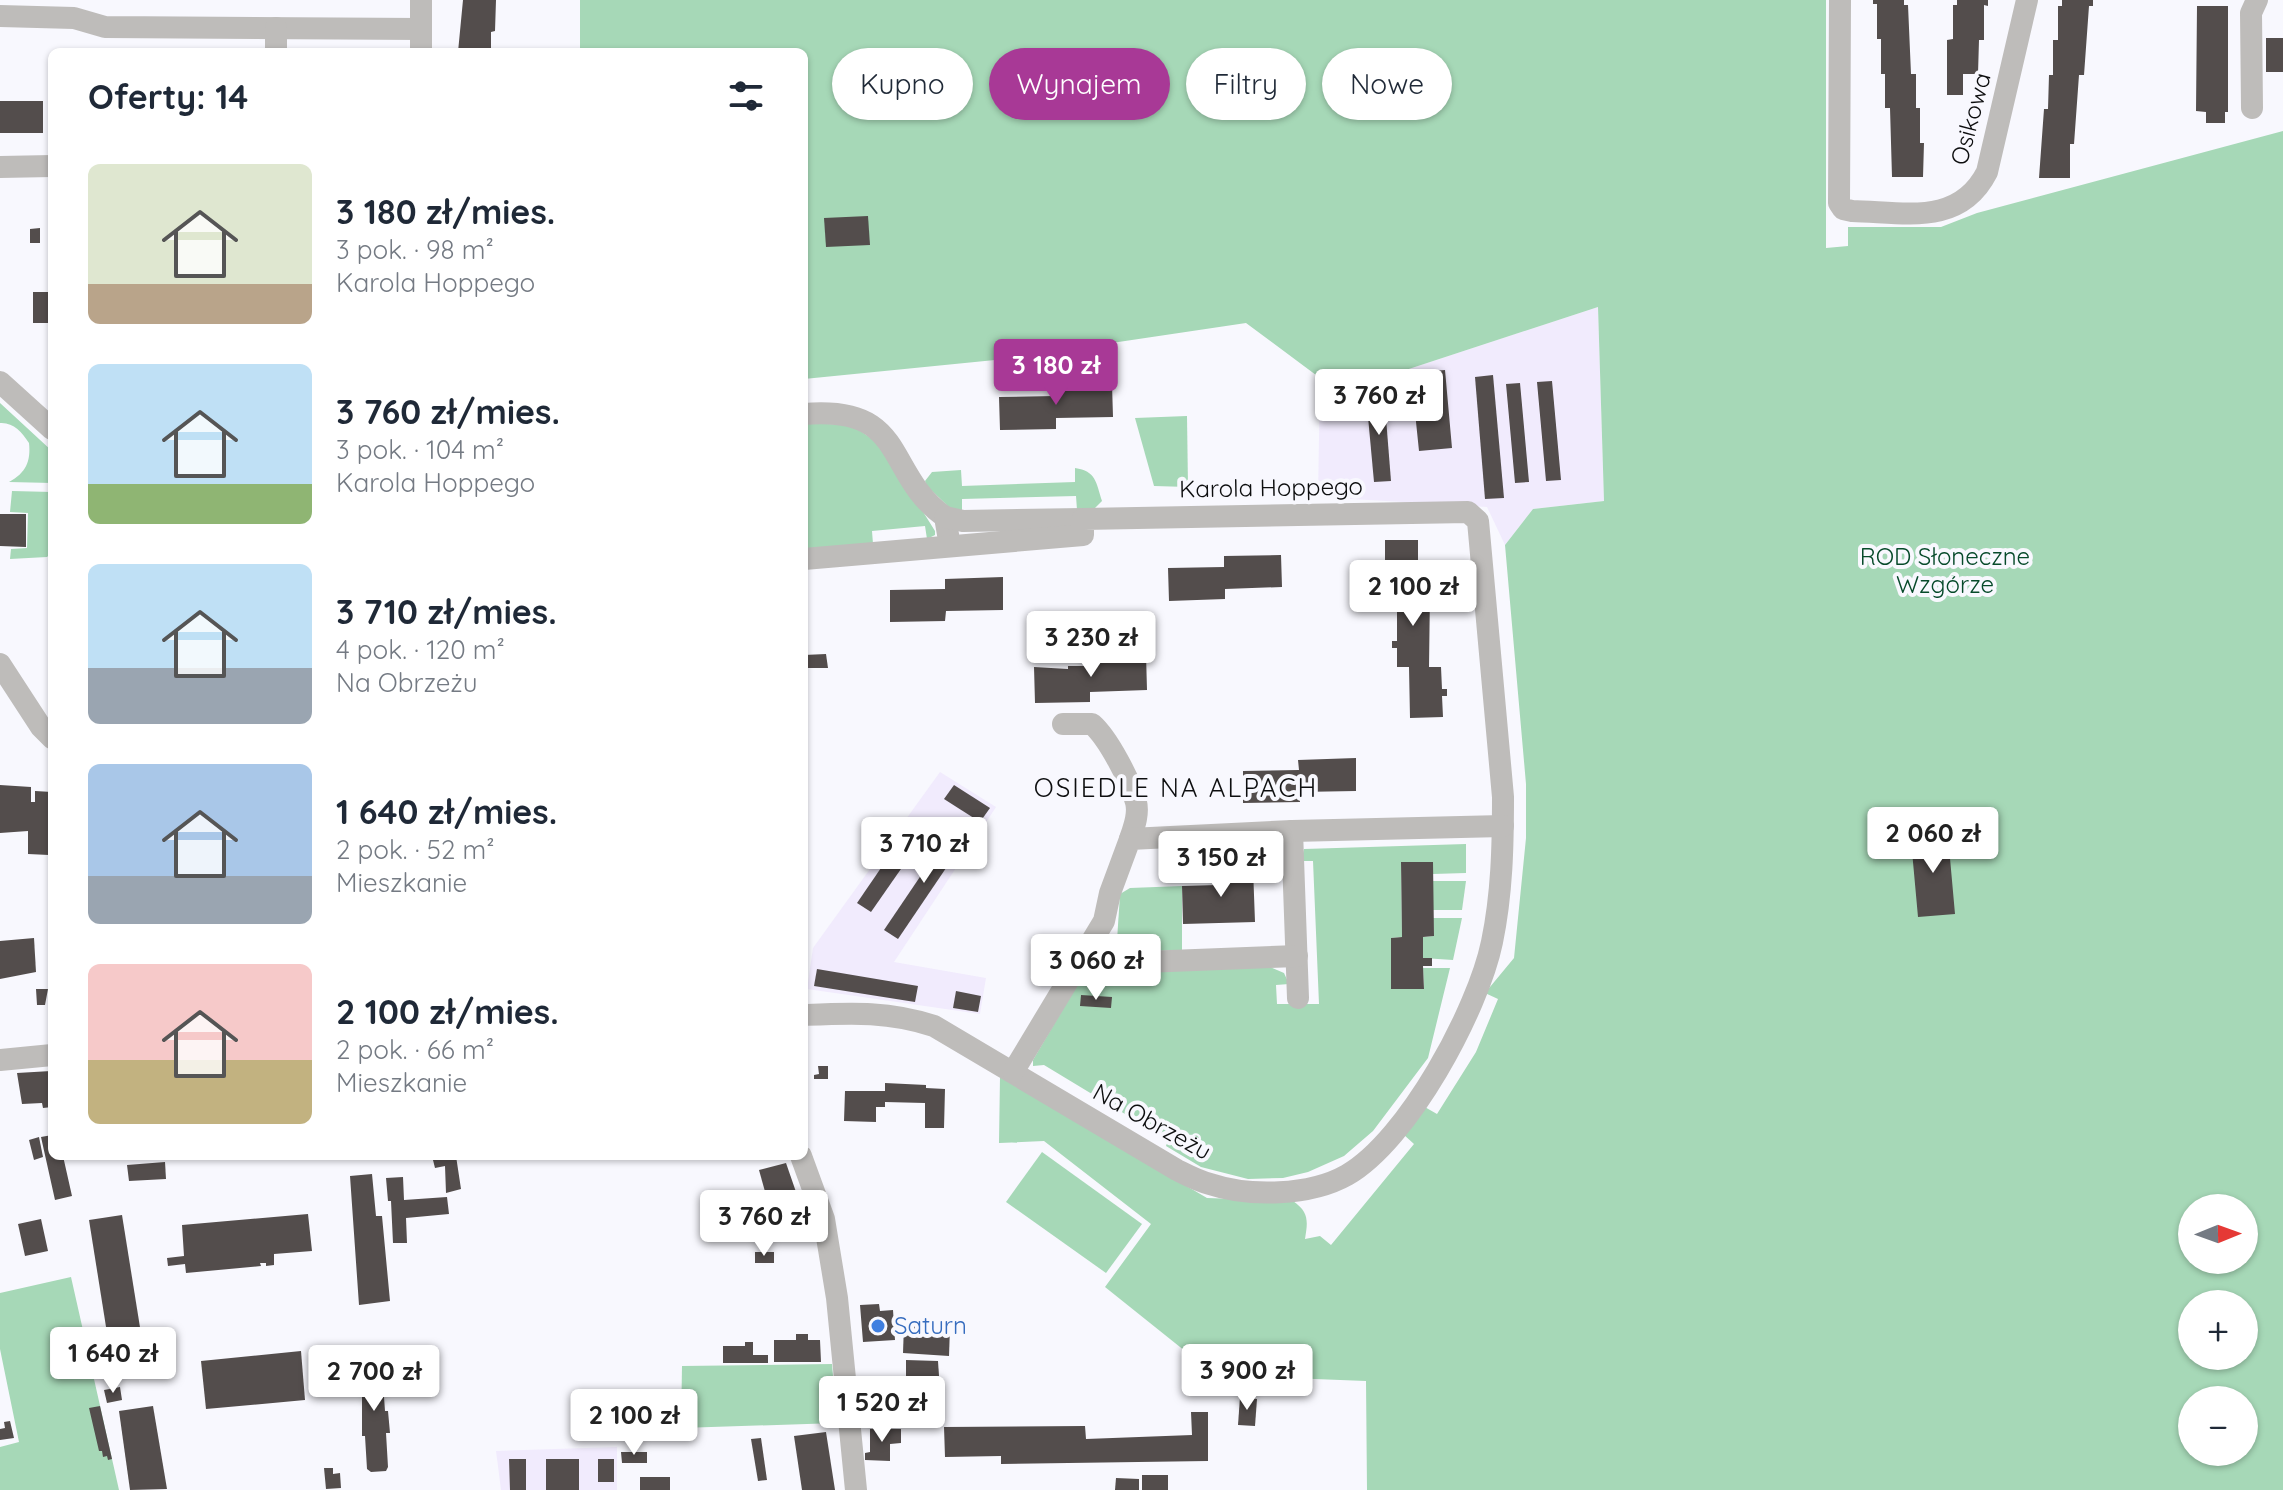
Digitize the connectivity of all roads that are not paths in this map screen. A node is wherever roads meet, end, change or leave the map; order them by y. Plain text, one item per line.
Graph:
1 (421, 0) edge
2 (1840, 0) edge
3 (2027, 0) edge
4 (2257, 0) edge
5 (0, 16) edge
6 (276, 28) junction
7 (421, 29) junction
8 (276, 48) edge
9 (421, 48) edge
10 (2252, 108) dead end
11 (48, 166) edge
12 (0, 167) edge
13 (0, 382) edge
14 (808, 414) edge
15 (48, 425) edge
16 (1461, 510) joint
17 (945, 517) junction
18 (1083, 519) junction
19 (950, 546) junction
20 (808, 559) edge
21 (0, 664) edge
22 (1063, 724) dead end
23 (48, 734) edge
24 (1503, 826) junction
25 (1292, 831) junction
26 (1130, 839) junction
27 (1086, 951) junction
28 (1297, 956) junction
29 (1298, 998) dead end
30 (808, 1015) edge
31 (48, 1055) edge
32 (0, 1060) edge
33 (1013, 1072) junction
34 (802, 1160) edge
35 (856, 1490) edge

1 - 7 street
2 - 3 street, Osikowa
4 - 10 street
5 - 6 street
6 - 7 street
6 - 8 street
7 - 9 street
11 - 12 street
13 - 15 street
14 - 17 street
16 - 18 street, Karola Hoppego
16 - 24 street, Na Obrzeżu
17 - 18 street, Karola Hoppego
17 - 19 street
18 - 19 street
19 - 20 street
21 - 23 street
22 - 26 street
24 - 25 street
24 - 33 street, Na Obrzeżu
25 - 26 street
25 - 28 street
26 - 27 street
27 - 28 street
27 - 33 street
28 - 29 street
30 - 33 street, Na Obrzeżu
31 - 32 street
34 - 35 street

